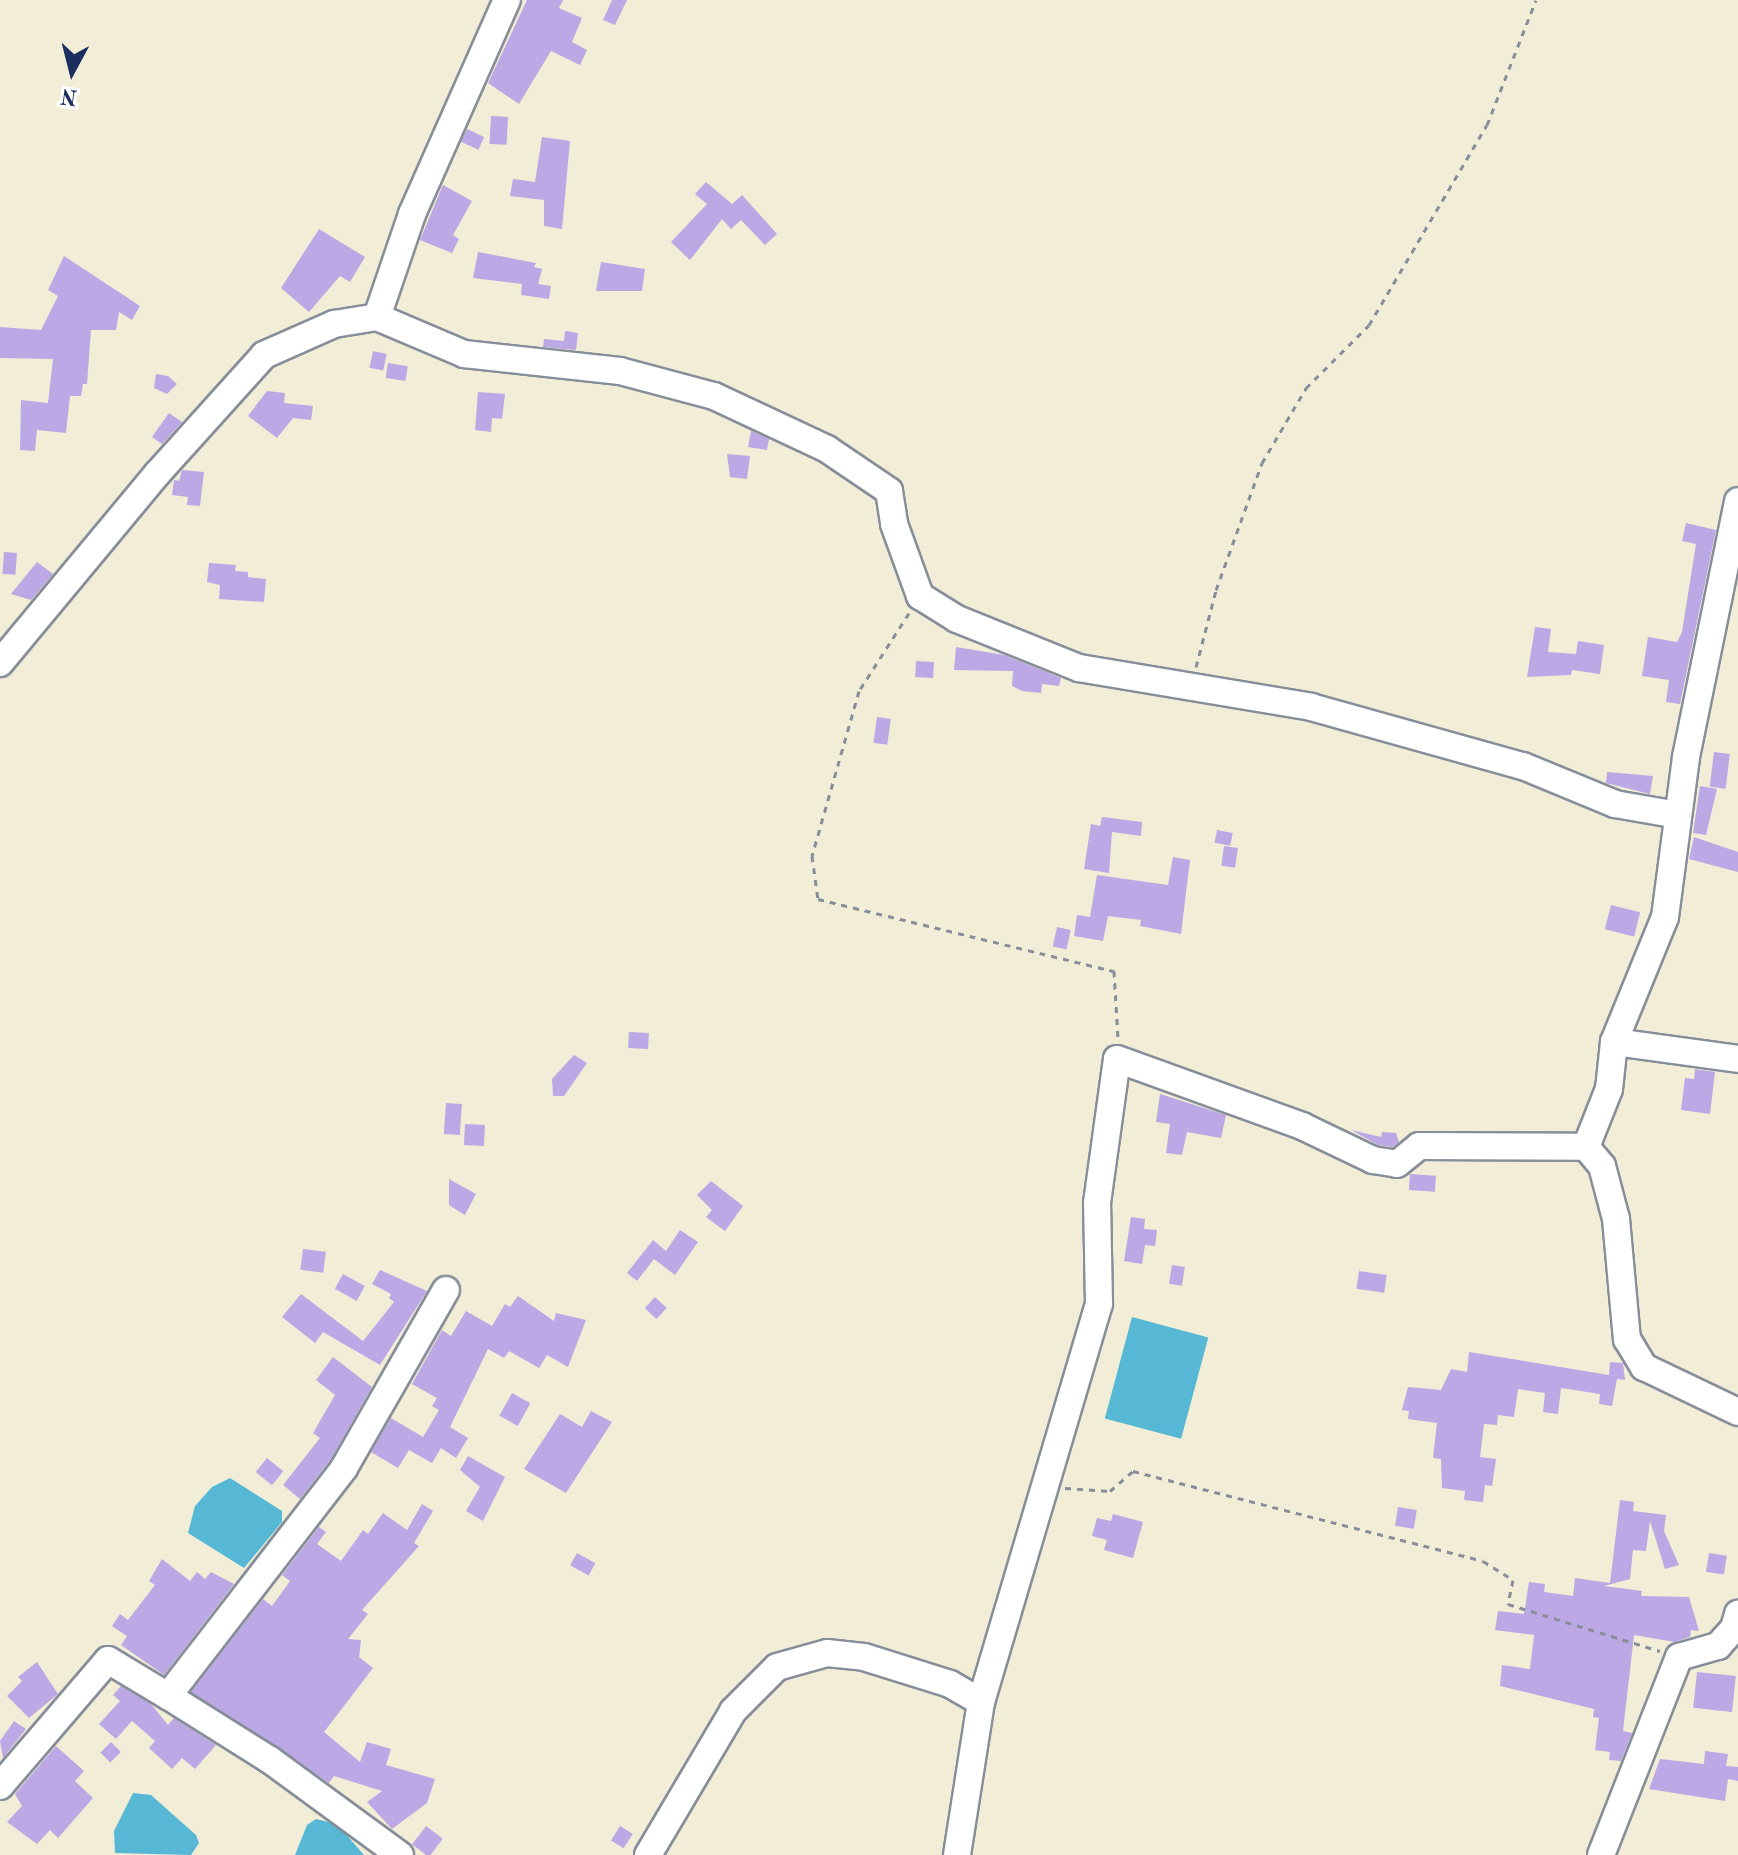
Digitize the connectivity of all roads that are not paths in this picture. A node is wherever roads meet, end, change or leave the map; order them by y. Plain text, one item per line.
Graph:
1 (507, 0) edge
2 (377, 317) junction
3 (1738, 501) edge
4 (0, 663) edge
5 (1678, 815) junction
6 (1614, 1042) junction
7 (1738, 1059) edge
8 (1586, 1147) junction
9 (446, 1290) dead end
10 (1738, 1412) edge
11 (1738, 1614) edge
12 (168, 1696) junction
13 (981, 1702) junction
14 (0, 1786) edge
15 (400, 1855) edge
16 (648, 1855) edge
17 (957, 1855) edge
18 (1601, 1855) edge

1 - 2 street
2 - 4 street
2 - 5 street
3 - 5 street
5 - 6 street
6 - 7 street
6 - 8 street
8 - 10 street
8 - 13 street
9 - 12 street
11 - 18 street
12 - 14 street
12 - 15 street
13 - 16 street
13 - 17 street

